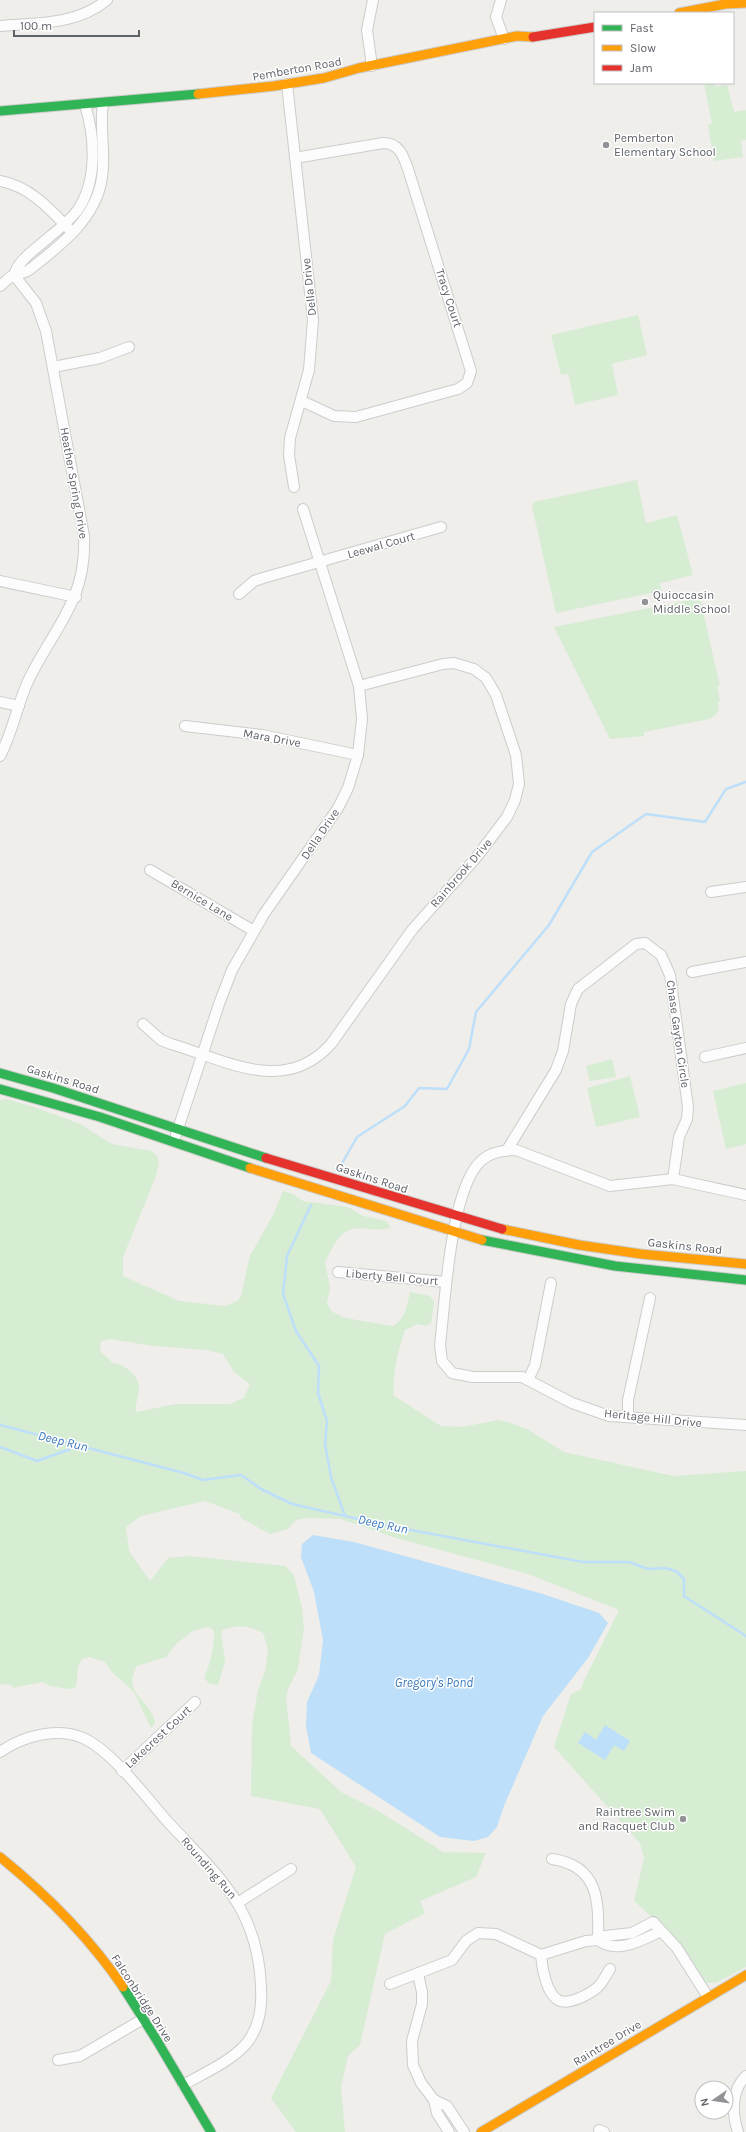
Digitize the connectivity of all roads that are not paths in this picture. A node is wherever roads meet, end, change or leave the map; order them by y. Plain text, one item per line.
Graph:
1 (107, 0) edge
2 (373, 0) edge
3 (501, 0) edge
4 (693, 0) edge
5 (746, 3) edge
6 (695, 10) junction
7 (684, 12) edge
8 (0, 26) edge
9 (594, 27) edge
10 (504, 39) junction
11 (372, 66) junction
12 (286, 84) junction
13 (103, 104) junction
14 (85, 105) junction
15 (0, 111) edge
16 (295, 158) junction
17 (0, 181) edge
18 (65, 224) junction
19 (72, 232) junction
20 (14, 275) junction
21 (0, 286) edge
22 (129, 347) dead end
23 (53, 367) junction
24 (302, 401) junction
25 (294, 487) dead end
26 (303, 509) dead end
27 (441, 527) dead end
28 (320, 562) junction
29 (0, 581) edge
30 (239, 594) dead end
31 (76, 597) junction
32 (359, 686) junction
33 (0, 702) edge
34 (19, 706) junction
35 (185, 726) dead end
36 (0, 756) edge
37 (358, 756) junction
38 (150, 870) dead end
39 (746, 887) edge
40 (711, 892) dead end
41 (254, 931) junction
42 (746, 962) edge
43 (692, 972) dead end
44 (143, 1024) dead end
45 (746, 1048) edge
46 (203, 1053) junction
47 (705, 1057) dead end
48 (0, 1073) edge
49 (0, 1089) edge
50 (178, 1129) junction
51 (174, 1142) junction
52 (507, 1150) junction
53 (673, 1178) junction
54 (746, 1195) edge
55 (457, 1217) junction
56 (453, 1231) junction
57 (746, 1264) edge
58 (338, 1272) dead end
59 (746, 1280) edge
60 (446, 1282) junction
61 (551, 1283) dead end
62 (650, 1298) dead end
63 (528, 1380) junction
64 (628, 1417) junction
65 (746, 1425) edge
66 (195, 1702) dead end
67 (0, 1752) edge
68 (122, 1771) junction
69 (0, 1858) edge
70 (552, 1859) dead end
71 (292, 1869) dead end
72 (239, 1902) junction
73 (661, 1931) junction
74 (598, 1940) junction
75 (542, 1955) junction
76 (610, 1970) dead end
77 (418, 1974) junction
78 (746, 1975) edge
79 (390, 1984) dead end
80 (708, 1997) junction
81 (143, 2019) junction
82 (58, 2060) dead end
83 (746, 2076) edge
84 (183, 2085) junction
85 (434, 2100) junction
86 (211, 2132) edge
87 (449, 2132) edge
88 (464, 2132) edge
89 (481, 2132) edge
90 (738, 2132) edge

1 - 8 street
2 - 11 street
3 - 10 street
4 - 6 street
5 - 6 main road
6 - 7 main road
9 - 10 main road, Pemberton Road
10 - 11 main road, Pemberton Road
11 - 12 main road, Pemberton Road
12 - 13 main road, Pemberton Road
12 - 16 street, Della Drive
13 - 14 main road, Pemberton Road
13 - 19 street
14 - 15 main road, Pemberton Road
14 - 18 street
16 - 24 street, Della Drive
16 - 24 street, Tracy Court
17 - 18 street
18 - 19 street
18 - 20 street
19 - 20 street
20 - 21 street
20 - 23 street, Heather Spring Drive
22 - 23 street
23 - 31 street, Heather Spring Drive
24 - 25 street, Della Drive
26 - 28 street, Della Drive
27 - 28 street, Leewal Court
28 - 30 street, Leewal Court
28 - 32 street, Della Drive
29 - 31 street
31 - 34 street, Heather Spring Drive
32 - 37 street, Della Drive
32 - 46 street, Rainbrook Drive
33 - 34 street
34 - 36 street, Heather Spring Drive
35 - 37 street, Mara Drive
37 - 41 street, Della Drive
38 - 41 street, Bernice Lane
39 - 40 street
41 - 46 street, Della Drive
42 - 43 street
44 - 46 street, Rainbrook Drive
45 - 47 street
46 - 50 street, Della Drive
48 - 50 main road, Gaskins Road
49 - 51 main road, Gaskins Road
50 - 51 street, Della Drive
50 - 55 main road, Gaskins Road
51 - 56 main road, Gaskins Road
52 - 53 street
52 - 53 street, Chase Gayton Circle
52 - 55 street, Heritage Hill Drive
53 - 54 street
55 - 56 street, Heritage Hill Drive
55 - 57 main road, Gaskins Road
56 - 59 main road, Gaskins Road
56 - 60 street, Heritage Hill Drive
58 - 60 street, Liberty Bell Court
60 - 63 street, Heritage Hill Drive
61 - 63 street
62 - 64 street
63 - 64 street, Heritage Hill Drive
64 - 65 street, Heritage Hill Drive
66 - 68 street, Lakecrest Court
67 - 68 street, Rounding Run
68 - 72 street, Rounding Run
69 - 81 main road, Falconbridge Drive
70 - 74 street
71 - 72 street
72 - 84 street, Rounding Run
73 - 74 street
73 - 74 street
73 - 80 street
74 - 75 street
75 - 76 street
75 - 77 street
77 - 79 street
77 - 85 street
78 - 80 main road, Raintree Drive
80 - 89 main road, Raintree Drive
81 - 82 street
81 - 84 main road, Falconbridge Drive
83 - 90 street
84 - 86 main road, Falconbridge Drive
85 - 87 street
85 - 88 street

